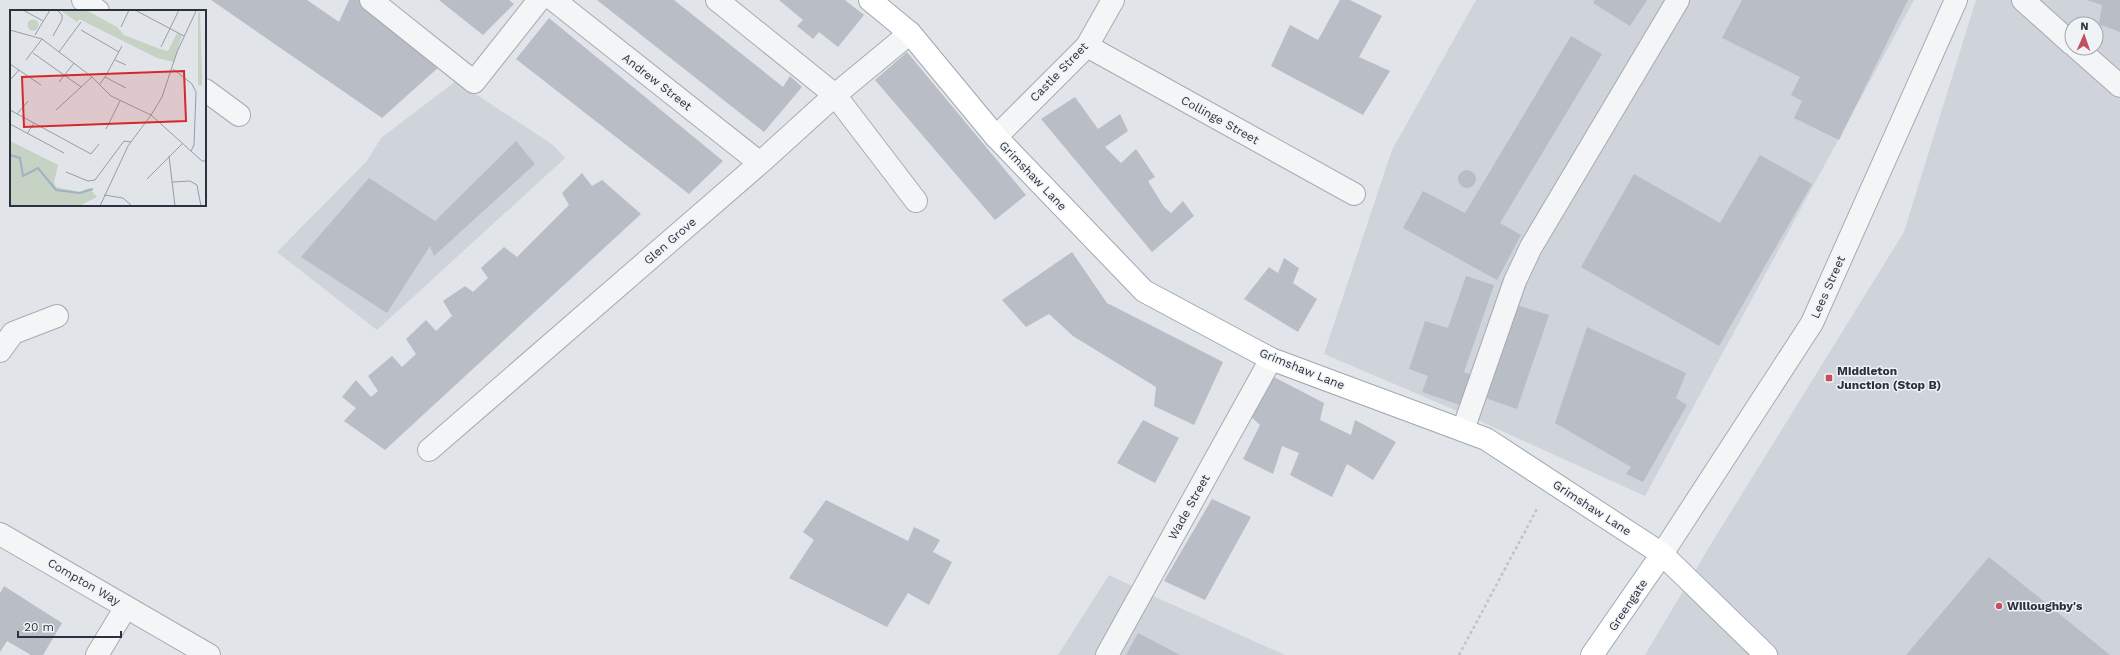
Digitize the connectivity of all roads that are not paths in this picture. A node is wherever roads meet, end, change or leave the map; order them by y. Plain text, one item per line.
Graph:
1 (83, 0) edge
2 (370, 0) edge
3 (539, 0) edge
4 (554, 0) edge
5 (717, 0) edge
6 (870, 0) edge
7 (1113, 0) edge
8 (1678, 0) edge
9 (1956, 0) edge
10 (2023, 0) edge
11 (97, 10) edge
12 (910, 33) junction
13 (2064, 37) edge
14 (1087, 46) junction
15 (2086, 56) edge
16 (2120, 86) edge
17 (206, 91) edge
18 (835, 96) junction
19 (239, 115) dead end
20 (996, 136) junction
21 (760, 163) junction
22 (1354, 194) dead end
23 (916, 201) dead end
24 (57, 316) dead end
25 (0, 351) edge
26 (1271, 359) junction
27 (1463, 430) junction
28 (429, 450) dead end
29 (0, 534) edge
30 (1662, 554) junction
31 (126, 607) junction
32 (97, 655) edge
33 (209, 655) edge
34 (1107, 655) edge
35 (1592, 655) edge
36 (1766, 655) edge

1 - 11 street
2 - 3 street
4 - 21 street, Andrew Street
5 - 18 street
6 - 12 main road, Grimshaw Lane
7 - 14 street, Castle Street
8 - 27 street
9 - 30 street, Lees Street
10 - 13 street
12 - 18 street, Glen Grove
12 - 20 main road, Grimshaw Lane
14 - 20 street, Castle Street
14 - 22 street, Collinge Street
15 - 16 street
17 - 19 street
18 - 21 street, Glen Grove
18 - 23 street
20 - 26 main road, Grimshaw Lane
21 - 28 street, Glen Grove
24 - 25 street
26 - 27 main road, Grimshaw Lane
26 - 34 street, Wade Street
27 - 30 main road, Grimshaw Lane
29 - 31 street, Compton Way
30 - 35 main road, Greengate
30 - 36 main road, Grimshaw Lane
31 - 32 street
31 - 33 street, Compton Way

